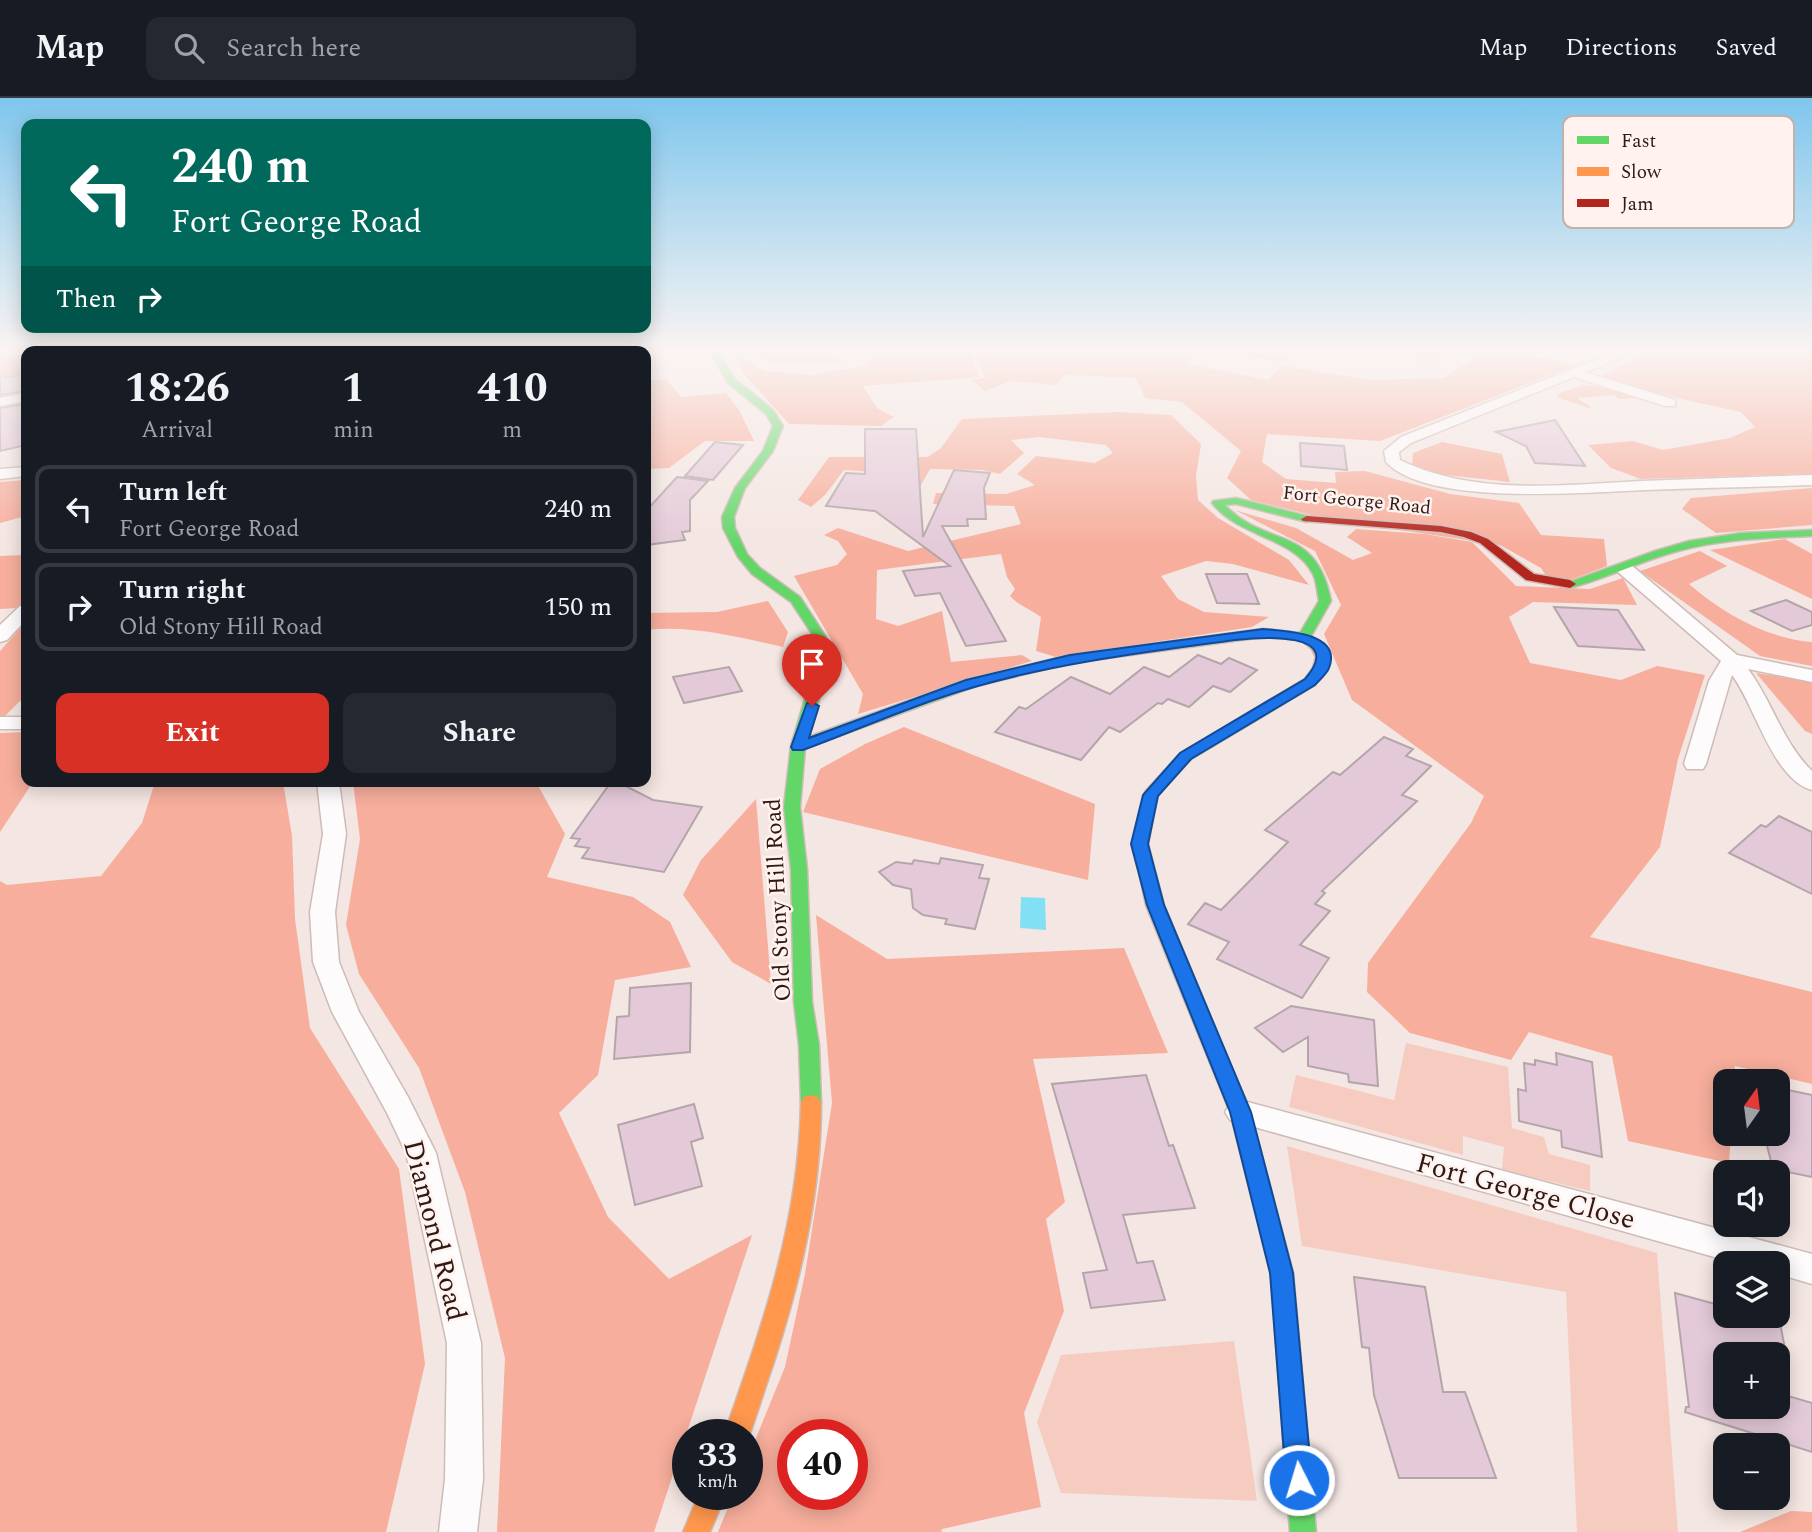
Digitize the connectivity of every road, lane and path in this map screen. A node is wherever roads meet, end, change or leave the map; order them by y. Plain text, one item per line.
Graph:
1 (772, 415) edge
2 (1471, 415) edge
3 (21, 472) edge
4 (0, 474) edge
5 (1812, 480) edge
6 (1812, 533) edge
7 (1623, 568) junction
8 (21, 615) edge
9 (0, 636) edge
10 (1304, 637) junction
11 (1731, 660) junction
12 (1812, 676) edge
13 (0, 723) edge
14 (21, 723) edge
15 (798, 747) junction
16 (1695, 764) dead end
17 (1812, 783) edge
18 (328, 787) edge
19 (1240, 1112) junction
20 (1812, 1269) edge
21 (742, 1419) edge
22 (706, 1510) edge
23 (457, 1532) edge
24 (696, 1532) edge
25 (1303, 1532) edge

1 - 15 street, Old Stony Hill Road
2 - 5 street, Fort George Road
3 - 4 street
6 - 7 street, Fort George Road
7 - 10 street, Fort George Road
7 - 11 street
8 - 9 street
10 - 15 street
10 - 19 street
11 - 12 street
11 - 16 street
11 - 17 street
13 - 14 street
15 - 21 street, Old Stony Hill Road
18 - 23 street, Diamond Road
19 - 20 street, Fort George Close
19 - 25 street
22 - 24 street

